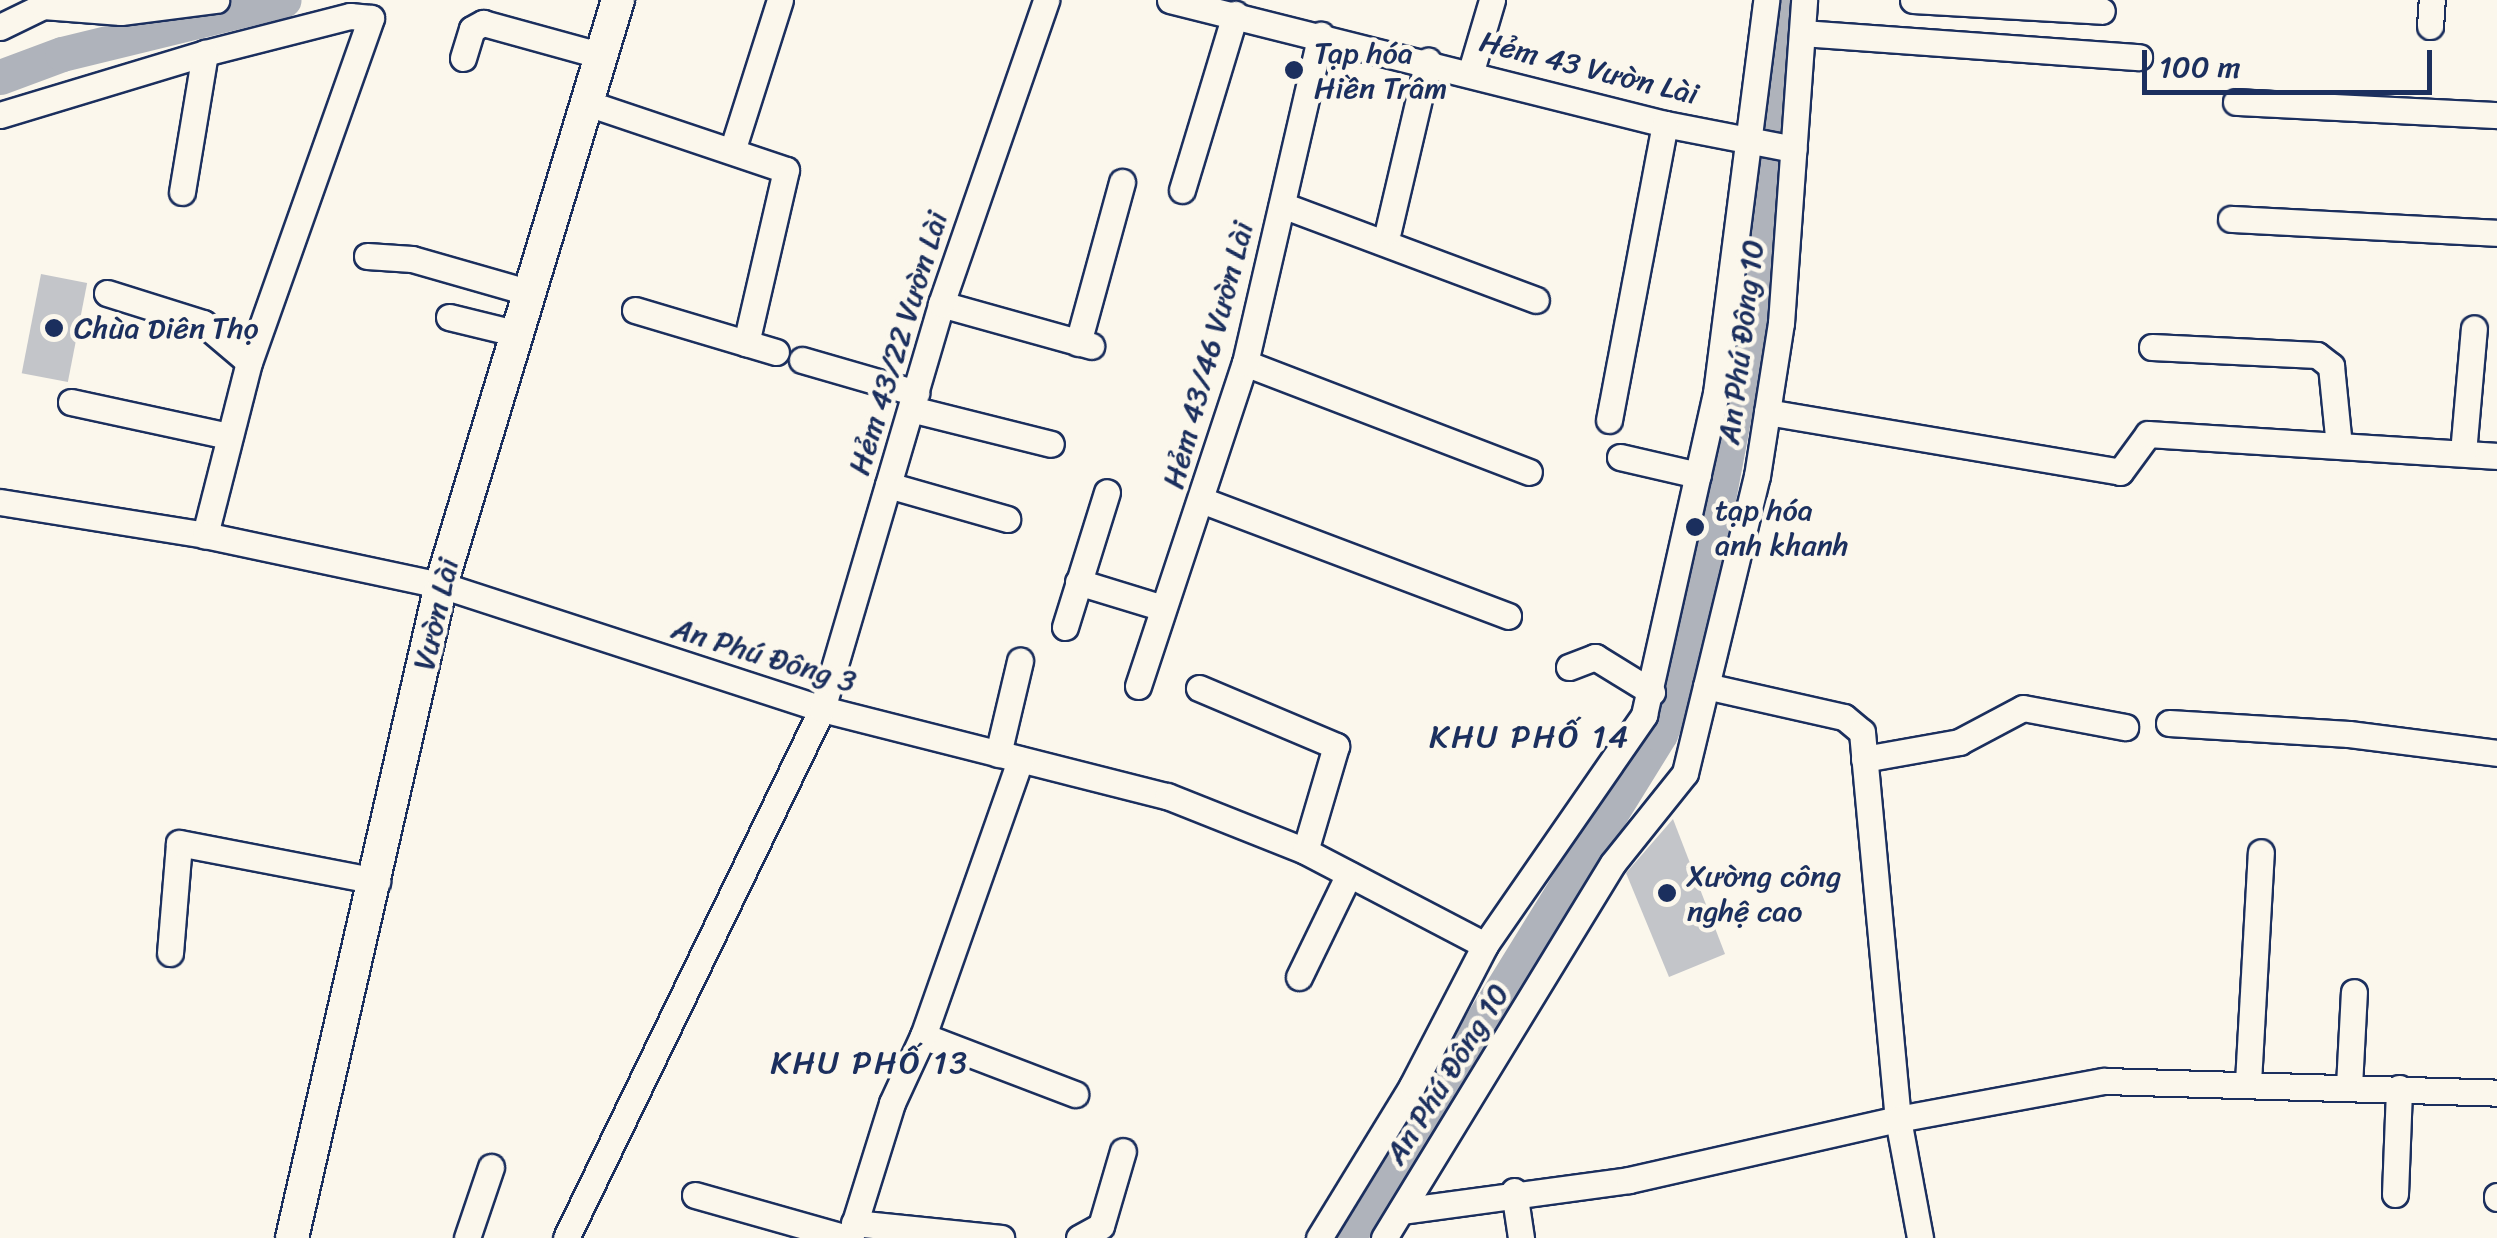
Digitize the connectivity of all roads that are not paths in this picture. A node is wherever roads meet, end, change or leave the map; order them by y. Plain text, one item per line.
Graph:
1 (216, 0) edge
2 (618, 0) edge
3 (780, 0) edge
4 (1046, 0) edge
5 (1170, 0) edge
6 (1492, 0) edge
7 (1766, 0) edge
8 (1804, 0) edge
9 (1913, 0) edge
10 (42, 3) edge
11 (136, 4) edge
12 (1228, 9) edge
13 (2102, 11) dead end
14 (0, 27) edge
15 (1802, 33) junction
16 (1321, 35) junction
17 (205, 52) junction
18 (599, 54) junction
19 (2138, 57) dead end
20 (462, 58) dead end
21 (1428, 61) junction
22 (1471, 71) junction
23 (584, 102) junction
24 (2236, 102) dead end
25 (2497, 114) edge
26 (0, 115) edge
27 (1665, 124) junction
28 (1754, 141) junction
29 (734, 148) junction
30 (1791, 148) junction
31 (1122, 182) dead end
32 (1182, 190) dead end
33 (182, 192) dead end
34 (1282, 205) junction
35 (2232, 219) dead end
36 (1388, 231) dead end
37 (2497, 234) edge
38 (367, 256) dead end
39 (527, 292) junction
40 (107, 293) dead end
41 (1536, 300) dead end
42 (941, 304) junction
43 (636, 310) dead end
44 (450, 317) dead end
45 (2474, 328) dead end
46 (514, 333) junction
47 (746, 344) junction
48 (2152, 347) dead end
49 (776, 352) dead end
50 (802, 360) dead end
51 (249, 362) junction
52 (1244, 363) junction
53 (913, 401) junction
54 (71, 402) dead end
55 (1767, 412) junction
56 (1609, 420) dead end
57 (228, 436) junction
58 (1051, 444) dead end
59 (2340, 446) junction
60 (2463, 453) junction
61 (2497, 456) edge
62 (1620, 457) dead end
63 (1530, 472) dead end
64 (1698, 475) junction
65 (888, 484) junction
66 (1107, 492) dead end
67 (1204, 501) junction
68 (0, 502) edge
69 (1006, 519) dead end
70 (205, 535) junction
71 (1078, 582) junction
72 (441, 585) junction
73 (1160, 607) junction
74 (1508, 616) dead end
75 (1065, 628) dead end
76 (1020, 661) dead end
77 (1569, 668) dead end
78 (1138, 686) dead end
79 (1706, 686) junction
80 (1199, 688) dead end
81 (1652, 692) junction
82 (822, 708) junction
83 (2169, 723) dead end
84 (2125, 726) dead end
85 (2497, 753) edge
86 (1009, 757) junction
87 (1864, 758) junction
88 (1306, 852) junction
89 (2261, 852) dead end
90 (1348, 874) junction
91 (377, 882) junction
92 (1485, 944) junction
93 (170, 953) dead end
94 (1299, 977) dead end
95 (2354, 992) dead end
96 (922, 1036) junction
97 (2248, 1082) junction
98 (2349, 1086) junction
99 (2400, 1088) junction
100 (1075, 1094) dead end
101 (2497, 1094) edge
102 (1898, 1119) junction
103 (1123, 1151) dead end
104 (491, 1168) dead end
105 (1514, 1191) junction
106 (2395, 1194) dead end
107 (695, 1196) dead end
108 (1401, 1211) junction
109 (850, 1233) edge
110 (292, 1238) edge
111 (467, 1238) edge
112 (566, 1238) edge
113 (1001, 1238) edge
114 (1079, 1238) edge
115 (1319, 1238) edge
116 (1384, 1238) edge
117 (1521, 1238) edge
118 (1920, 1238) edge

1 - 11 street
2 - 18 main road, Vườn Lài
3 - 29 street
4 - 42 street, Hẻm 43/22 Vườn Lài
5 - 12 street, Hẻm 43 Vườn Lài
6 - 22 street
7 - 28 street
8 - 15 street, An Phú Đông 10
9 - 13 street
10 - 11 street
10 - 14 street
12 - 16 street, Hẻm 43 Vườn Lài
12 - 32 street
15 - 19 street
15 - 30 street, An Phú Đông 10
16 - 21 street, Hẻm 43 Vườn Lài
16 - 34 street, Hẻm 43/46 Vườn Lài
17 - 26 street
17 - 33 street
17 - 51 street
18 - 20 street
18 - 23 main road, Vườn Lài
21 - 22 street, Hẻm 43 Vườn Lài
21 - 36 street
22 - 27 street, Hẻm 43 Vườn Lài
23 - 29 street
23 - 39 main road, Vườn Lài
24 - 25 street
27 - 28 street, Hẻm 43 Vườn Lài
27 - 56 street
28 - 30 street, Hẻm 43 Vườn Lài
28 - 64 street
29 - 47 street
30 - 55 street, An Phú Đông 10
31 - 42 street
34 - 41 street
34 - 52 street, Hẻm 43/46 Vườn Lài
35 - 37 street
38 - 39 street
39 - 46 main road, Vườn Lài
40 - 51 street
42 - 53 street, Hẻm 43/22 Vườn Lài
43 - 47 street
44 - 46 street
45 - 60 street
46 - 72 main road, Vườn Lài
47 - 49 street
48 - 59 street
50 - 53 street
51 - 57 street
52 - 63 street
52 - 67 street, Hẻm 43/46 Vườn Lài
53 - 58 street
53 - 65 street, Hẻm 43/22 Vườn Lài
54 - 57 street
55 - 59 street
55 - 79 street, An Phú Đông 10
57 - 70 street
59 - 60 street
60 - 61 street
62 - 64 street
64 - 81 street
65 - 69 street
65 - 82 street, Hẻm 43/22 Vườn Lài
66 - 71 street
67 - 73 street, Hẻm 43/46 Vườn Lài
67 - 74 street
68 - 70 street, An Phú Đông 3
70 - 72 street, An Phú Đông 3
71 - 73 street
71 - 75 street
72 - 82 street, An Phú Đông 3
72 - 91 main road, Vườn Lài
73 - 78 street, Hẻm 43/46 Vườn Lài
76 - 86 street
77 - 81 street
79 - 87 street
79 - 108 street, An Phú Đông 10
80 - 88 street
81 - 92 street
82 - 86 street, An Phú Đông 3
82 - 112 street, Hẻm 43/22 Vườn Lài
83 - 85 street
84 - 87 street
86 - 88 street, An Phú Đông 3
86 - 96 street
87 - 102 street
88 - 90 street, An Phú Đông 3
89 - 97 street
90 - 92 street, An Phú Đông 3
90 - 94 street
91 - 93 street
91 - 110 main road, Vườn Lài
92 - 115 street
95 - 98 street
96 - 100 street
96 - 109 street
97 - 98 street
97 - 102 street
98 - 99 street
99 - 101 street
99 - 106 street
102 - 105 street
102 - 118 street
103 - 114 street
104 - 111 street
105 - 108 street
105 - 117 street
107 - 109 street
108 - 116 street, An Phú Đông 10
109 - 113 street

